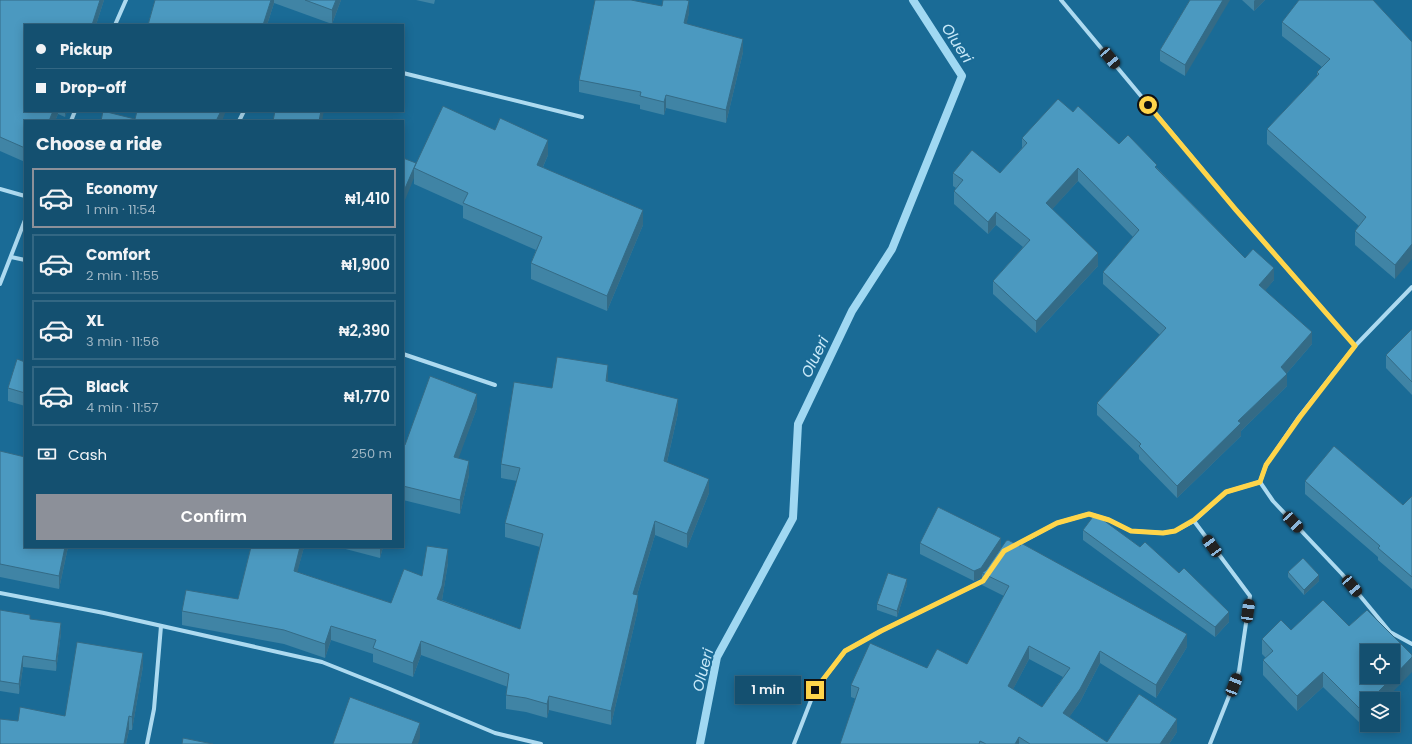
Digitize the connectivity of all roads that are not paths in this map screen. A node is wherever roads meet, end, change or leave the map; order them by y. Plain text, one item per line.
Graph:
1 (126, 0) edge
2 (1061, 0) edge
3 (115, 24) edge
4 (404, 73) edge
5 (582, 118) dead end
6 (0, 189) edge
7 (24, 196) edge
8 (24, 223) edge
9 (11, 257) junction
10 (24, 260) edge
11 (0, 284) edge
12 (1412, 287) edge
13 (1355, 346) junction
14 (404, 354) edge
15 (495, 385) dead end
16 (1260, 482) junction
17 (1194, 520) junction
18 (1010, 548) edge
19 (987, 575) edge
20 (0, 593) edge
21 (161, 626) junction
22 (1412, 644) edge
23 (147, 744) edge
24 (541, 744) edge
25 (794, 744) edge
26 (1210, 744) edge

1 - 3 street
2 - 13 street
4 - 5 street
6 - 7 street
8 - 9 street
9 - 10 street
9 - 11 street
12 - 13 street
13 - 16 street
14 - 15 street
16 - 17 street
16 - 22 street
17 - 18 street
17 - 26 street
19 - 25 street
20 - 21 street
21 - 23 street
21 - 24 street

